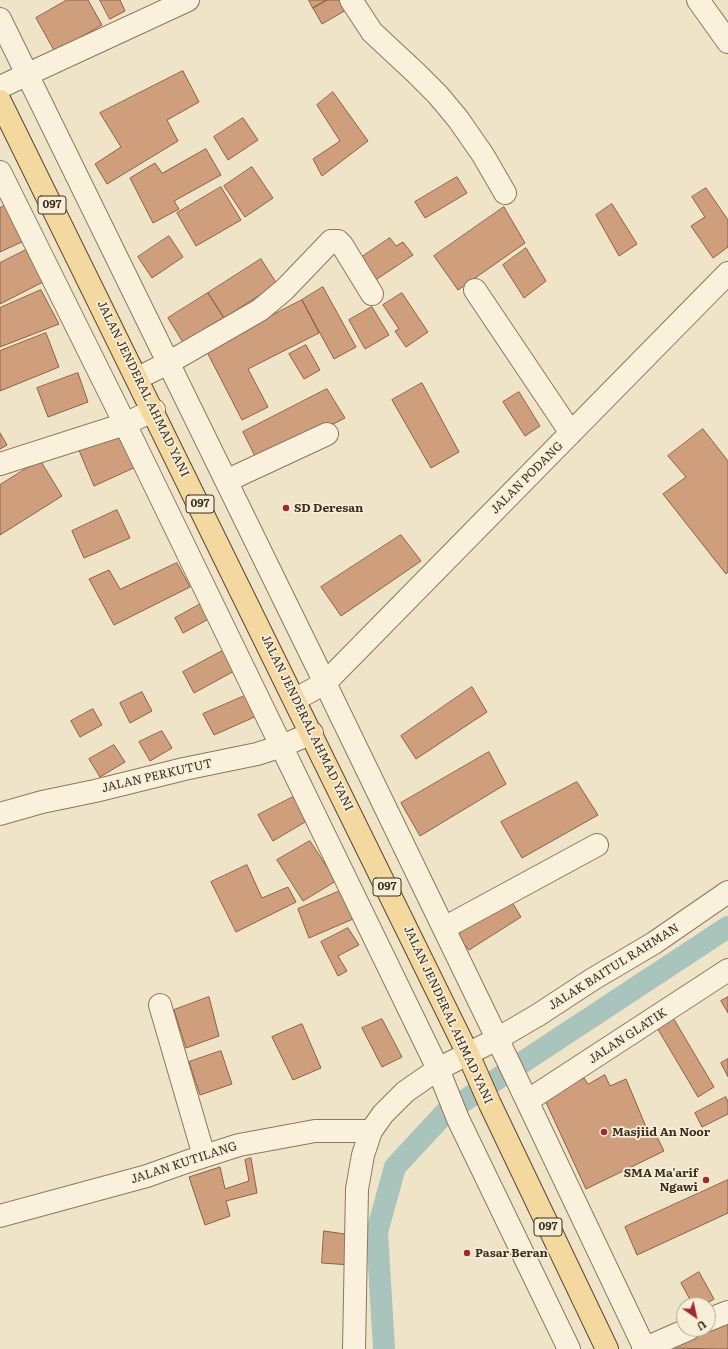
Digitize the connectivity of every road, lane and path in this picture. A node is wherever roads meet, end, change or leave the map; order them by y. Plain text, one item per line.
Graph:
1 (188, 0) edge
2 (351, 0) edge
3 (698, 0) edge
4 (0, 19) edge
5 (728, 42) edge
6 (27, 74) junction
7 (0, 87) edge
8 (0, 101) edge
9 (0, 172) edge
10 (505, 192) dead end
11 (728, 273) edge
12 (475, 290) dead end
13 (372, 294) dead end
14 (168, 363) junction
15 (138, 378) junction
16 (154, 410) junction
17 (125, 424) junction
18 (571, 432) junction
19 (327, 434) dead end
20 (0, 464) edge
21 (226, 481) junction
22 (325, 683) junction
23 (296, 699) junction
24 (312, 733) junction
25 (282, 746) junction
26 (0, 814) edge
27 (597, 844) dead end
28 (728, 892) edge
29 (444, 928) junction
30 (728, 970) edge
31 (160, 1005) dead end
32 (497, 1039) junction
33 (468, 1054) junction
34 (438, 1069) junction
35 (524, 1095) junction
36 (371, 1131) junction
37 (204, 1156) junction
38 (0, 1216) edge
39 (728, 1312) edge
40 (716, 1317) edge
41 (676, 1334) edge
42 (354, 1349) edge
43 (569, 1349) edge
44 (607, 1349) edge
45 (644, 1349) edge

1 - 6 street
2 - 10 street
3 - 5 street
4 - 6 street
6 - 7 street
6 - 14 street
8 - 15 main road, JALAN JENDERAL AHMAD YANI / 097
9 - 17 street
11 - 18 street, JALAN PODANG
12 - 18 street
13 - 14 street
14 - 15 street
14 - 21 street
15 - 16 main road, JALAN JENDERAL AHMAD YANI / 097
16 - 17 street
16 - 23 main road, JALAN JENDERAL AHMAD YANI / 097
17 - 20 street
17 - 25 street
18 - 22 street, JALAN PODANG
19 - 21 street
21 - 22 street
22 - 23 street, JALAN PODANG
22 - 29 street
23 - 24 main road, JALAN JENDERAL AHMAD YANI / 097
24 - 25 street, JALAN PERKUTUT
24 - 33 main road, JALAN JENDERAL AHMAD YANI / 097
25 - 26 street, JALAN PERKUTUT
25 - 34 street
27 - 29 street
28 - 32 street, JALAK BAITUL RAHMAN
29 - 32 street
30 - 35 street, JALAN GLATIK
31 - 37 street
32 - 33 street, JALAK BAITUL RAHMAN
32 - 35 street
33 - 34 street, JALAK BAITUL RAHMAN
33 - 44 main road, JALAN JENDERAL AHMAD YANI / 097
34 - 36 street, JALAK BAITUL RAHMAN
34 - 43 street
35 - 45 street
36 - 37 street, JALAN KUTILANG
36 - 42 street, JALAK BAITUL RAHMAN
37 - 38 street, JALAN KUTILANG
39 - 40 street
41 - 45 street

